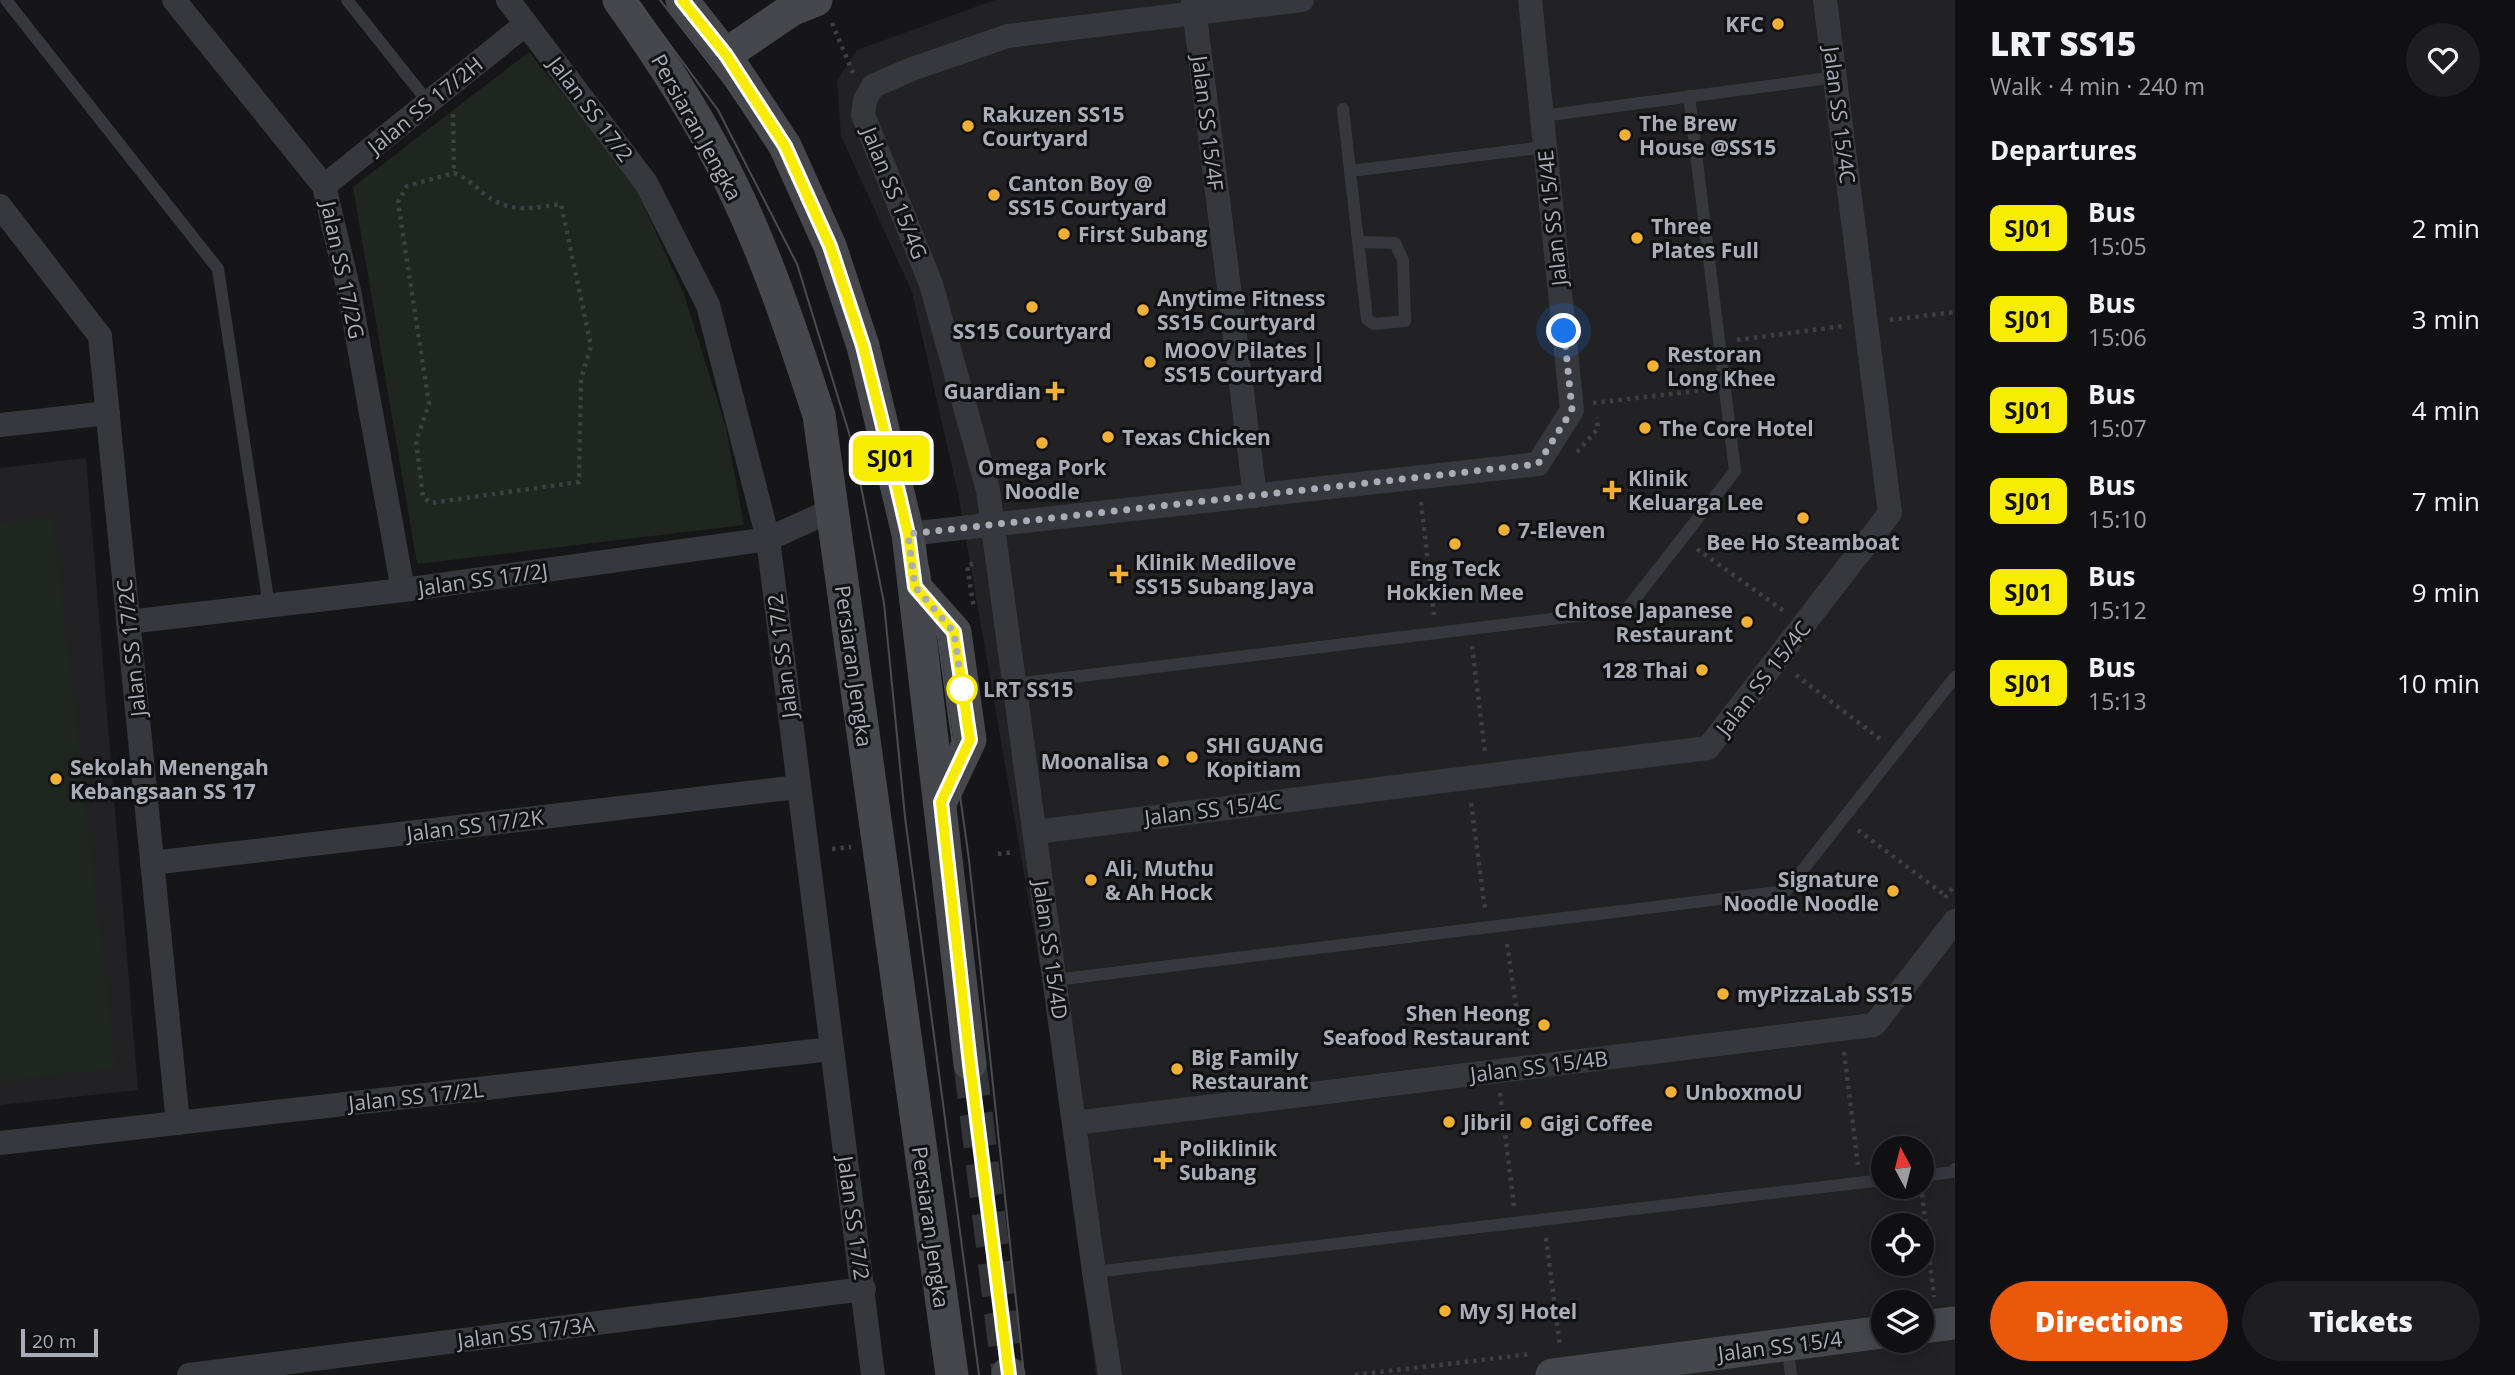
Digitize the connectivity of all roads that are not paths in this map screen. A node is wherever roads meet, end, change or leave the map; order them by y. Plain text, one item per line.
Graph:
1 (6, 0) edge
2 (174, 0) edge
3 (347, 0) edge
4 (508, 0) edge
5 (619, 0) edge
6 (682, 0) edge
7 (1302, 0) edge
8 (1530, 0) edge
9 (1825, 0) edge
10 (797, 3) edge
11 (1194, 6) edge
12 (526, 24) junction
13 (726, 55) junction
14 (1836, 77) junction
15 (438, 95) junction
16 (1689, 96) junction
17 (1343, 108) dead end
18 (1542, 116) junction
19 (1545, 147) junction
20 (1350, 171) junction
21 (324, 186) junction
22 (0, 206) edge
23 (1359, 242) junction
24 (108, 413) junction
25 (0, 425) edge
26 (1255, 496) junction
27 (832, 510) junction
28 (994, 525) junction
29 (908, 534) junction
30 (768, 539) junction
31 (402, 590) junction
32 (269, 606) junction
33 (128, 622) junction
34 (1955, 677) edge
35 (1015, 684) junction
36 (798, 788) junction
37 (1035, 832) junction
38 (152, 863) junction
39 (1955, 921) edge
40 (1055, 981) junction
41 (831, 1049) junction
42 (970, 1064) tunnel mouth
43 (178, 1123) junction
44 (1074, 1123) junction
45 (0, 1143) edge
46 (1955, 1169) edge
47 (1934, 1174) edge
48 (1871, 1182) edge
49 (1094, 1272) junction
50 (864, 1289) junction
51 (1871, 1336) edge
52 (1789, 1360) edge
53 (1558, 1374) edge
54 (189, 1375) edge
55 (873, 1375) edge
56 (952, 1375) edge
57 (1110, 1375) edge

1 - 32 lane
2 - 21 street, Jalan SS 17/2G
3 - 15 lane
4 - 12 street, Jalan SS 17/2
5 - 27 main road, Persiaran Jengka
6 - 13 main road
7 - 11 street, Jalan SS 15/4G
8 - 18 street, Jalan SS 15/4E
9 - 14 street, Jalan SS 15/4C
10 - 13 main road
11 - 26 street, Jalan SS 15/4F
11 - 28 street, Jalan SS 15/4G
12 - 15 street, Jalan SS 17/2H
12 - 30 street, Jalan SS 17/2
13 - 29 main road
14 - 16 lane
14 - 37 street, Jalan SS 15/4C
15 - 21 street, Jalan SS 17/2H
16 - 18 lane
16 - 35 lane
17 - 20 lane
18 - 19 street, Jalan SS 15/4E
19 - 20 lane
19 - 26 street, Jalan SS 15/4E
20 - 23 lane
21 - 31 street, Jalan SS 17/2G
22 - 24 street, Jalan SS 17/2C
23 - 23 lane
24 - 25 street
24 - 33 street, Jalan SS 17/2C
26 - 28 street
27 - 30 street, Jalan SS 17/2J
27 - 56 main road, Persiaran Jengka
28 - 29 street
28 - 35 street, Jalan SS 15/4D
29 - 42 main road
30 - 31 street, Jalan SS 17/2J
30 - 36 street, Jalan SS 17/2
31 - 32 street, Jalan SS 17/2J
32 - 33 street, Jalan SS 17/2J
33 - 38 street, Jalan SS 17/2C
34 - 40 lane
35 - 37 street, Jalan SS 15/4D
36 - 38 street, Jalan SS 17/2K
36 - 41 street, Jalan SS 17/2
37 - 40 street, Jalan SS 15/4D
38 - 43 street, Jalan SS 17/2C
39 - 44 street, Jalan SS 15/4B
40 - 44 street, Jalan SS 15/4D
41 - 43 street, Jalan SS 17/2L
41 - 50 street, Jalan SS 17/2
43 - 45 street, Jalan SS 17/2L
44 - 49 street, Jalan SS 15/4D
46 - 47 lane
48 - 49 lane
49 - 57 street, Jalan SS 15/4D
50 - 54 street, Jalan SS 17/3A
50 - 55 street, Jalan SS 17/2
51 - 52 main road, Jalan SS 15/4
52 - 53 main road, Jalan SS 15/4

